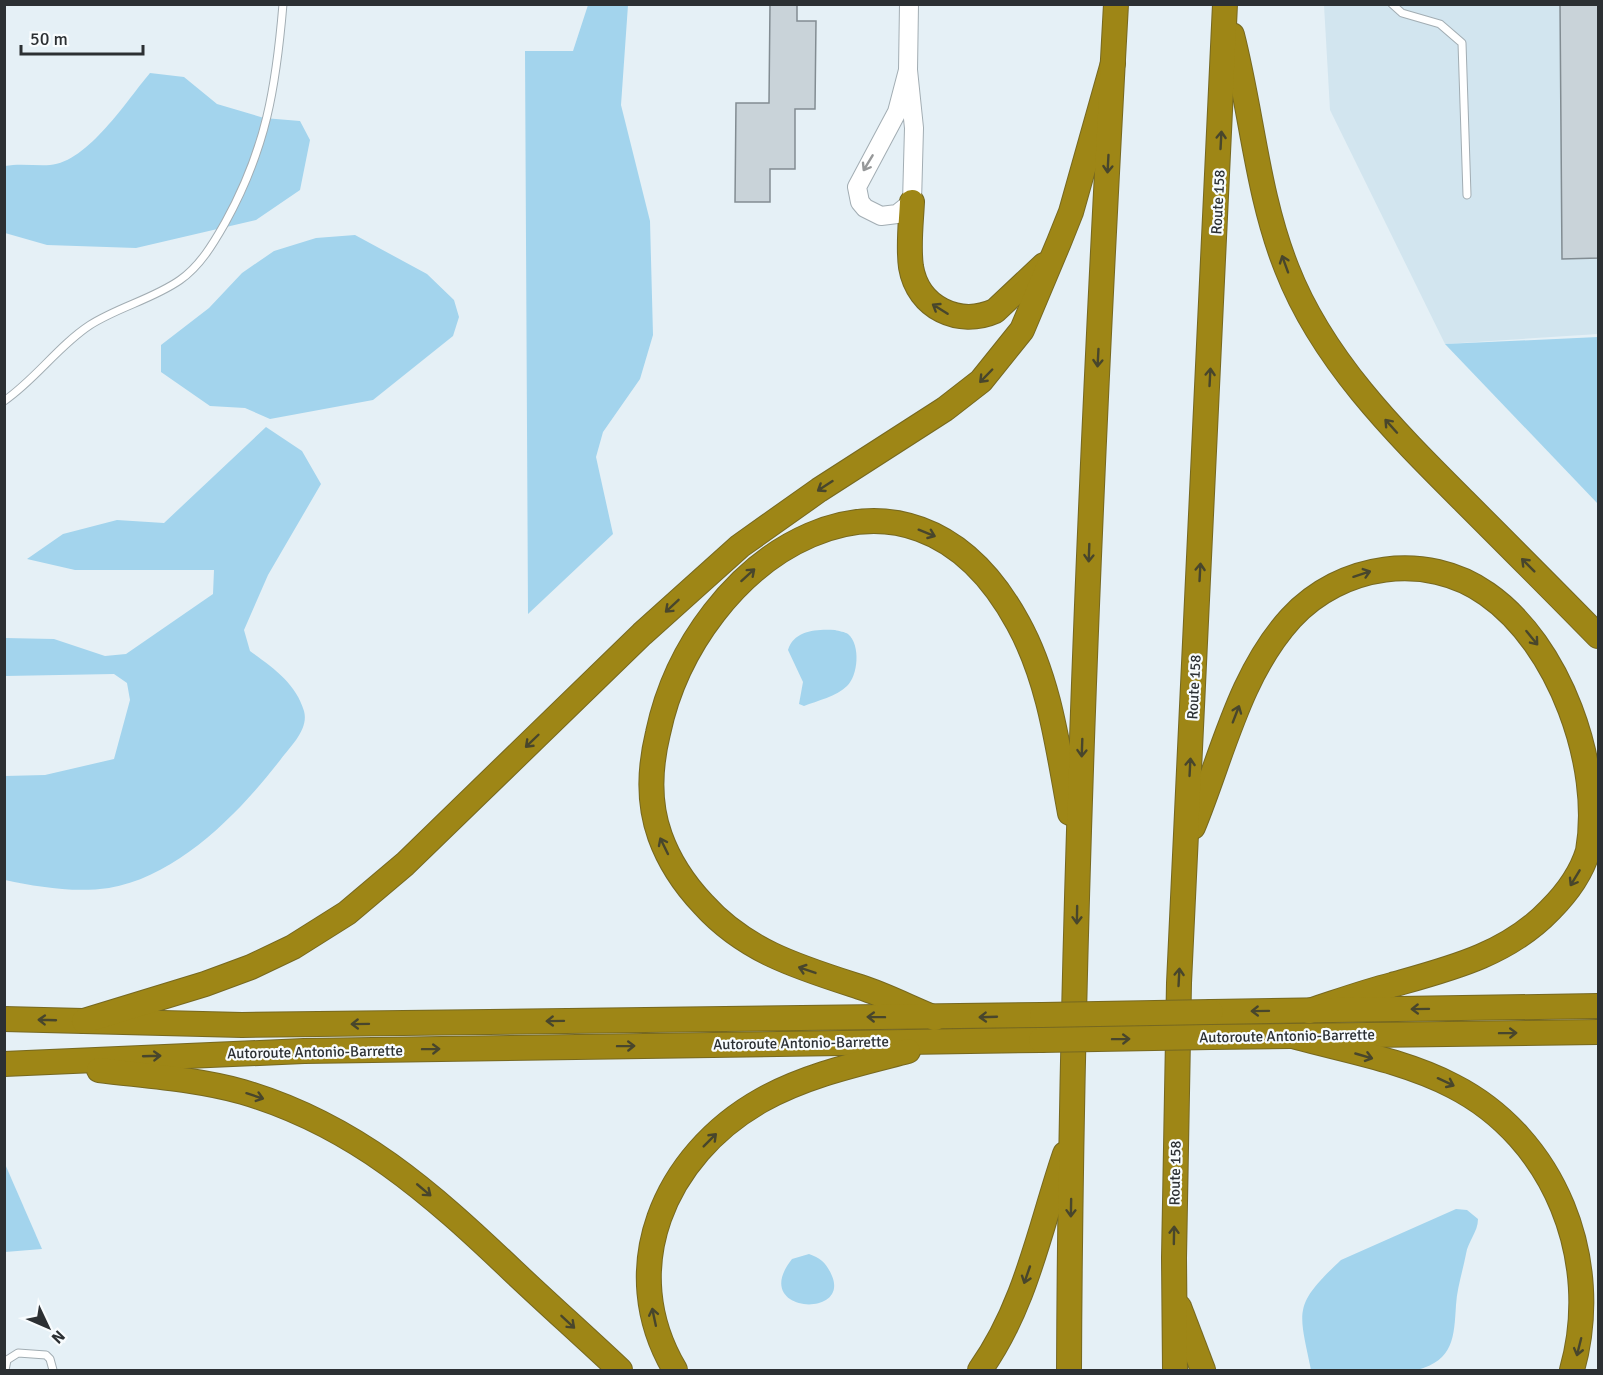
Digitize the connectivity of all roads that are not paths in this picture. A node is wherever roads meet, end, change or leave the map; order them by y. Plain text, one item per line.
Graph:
1 (283, 4) edge
2 (909, 4) edge
3 (1116, 4) edge
4 (1392, 4) edge
5 (1225, 6) edge
6 (1113, 63) junction
7 (908, 70) junction
8 (1467, 195) dead end
9 (912, 202) junction
10 (1050, 260) junction
11 (4, 401) edge
12 (1599, 636) edge
13 (1186, 846) junction
14 (1078, 856) junction
15 (1599, 1006) edge
16 (1309, 1011) junction
17 (935, 1018) junction
18 (4, 1019) edge
19 (84, 1022) junction
20 (1599, 1032) edge
21 (1296, 1037) junction
22 (948, 1041) junction
23 (31, 1062) junction
24 (4, 1064) edge
25 (1073, 1129) junction
26 (1174, 1293) junction
27 (5, 1371) edge
28 (53, 1371) edge
29 (620, 1371) edge
30 (675, 1371) edge
31 (980, 1371) edge
32 (1069, 1371) edge
33 (1175, 1371) edge
34 (1203, 1371) edge
35 (1572, 1371) edge

1 - 11 lane
2 - 7 street
3 - 6 highway
4 - 8 lane
12 -> 5 highway
13 -> 5 highway, Route 158
6 - 10 highway
6 -> 14 highway
7 - 9 street
7 -> 9 street
10 -> 9 highway
10 -> 19 highway
13 -> 16 highway
26 -> 13 highway, Route 158
17 -> 14 highway
14 -> 25 highway
15 -> 16 highway, Autoroute Antonio-Barrette
16 -> 17 highway, Autoroute Antonio-Barrette, bridge
17 -> 19 highway, Autoroute Antonio-Barrette
19 -> 18 highway, Autoroute Antonio-Barrette
21 -> 20 highway, Autoroute Antonio-Barrette
22 -> 21 highway, Autoroute Antonio-Barrette, bridge
21 -> 35 highway
23 -> 22 highway, Autoroute Antonio-Barrette
30 -> 22 highway
23 - 24 highway, Autoroute Antonio-Barrette
23 -> 29 highway
25 -> 31 highway
25 -> 32 highway
26 - 33 highway, Route 158
26 - 34 highway
27 - 28 lane

